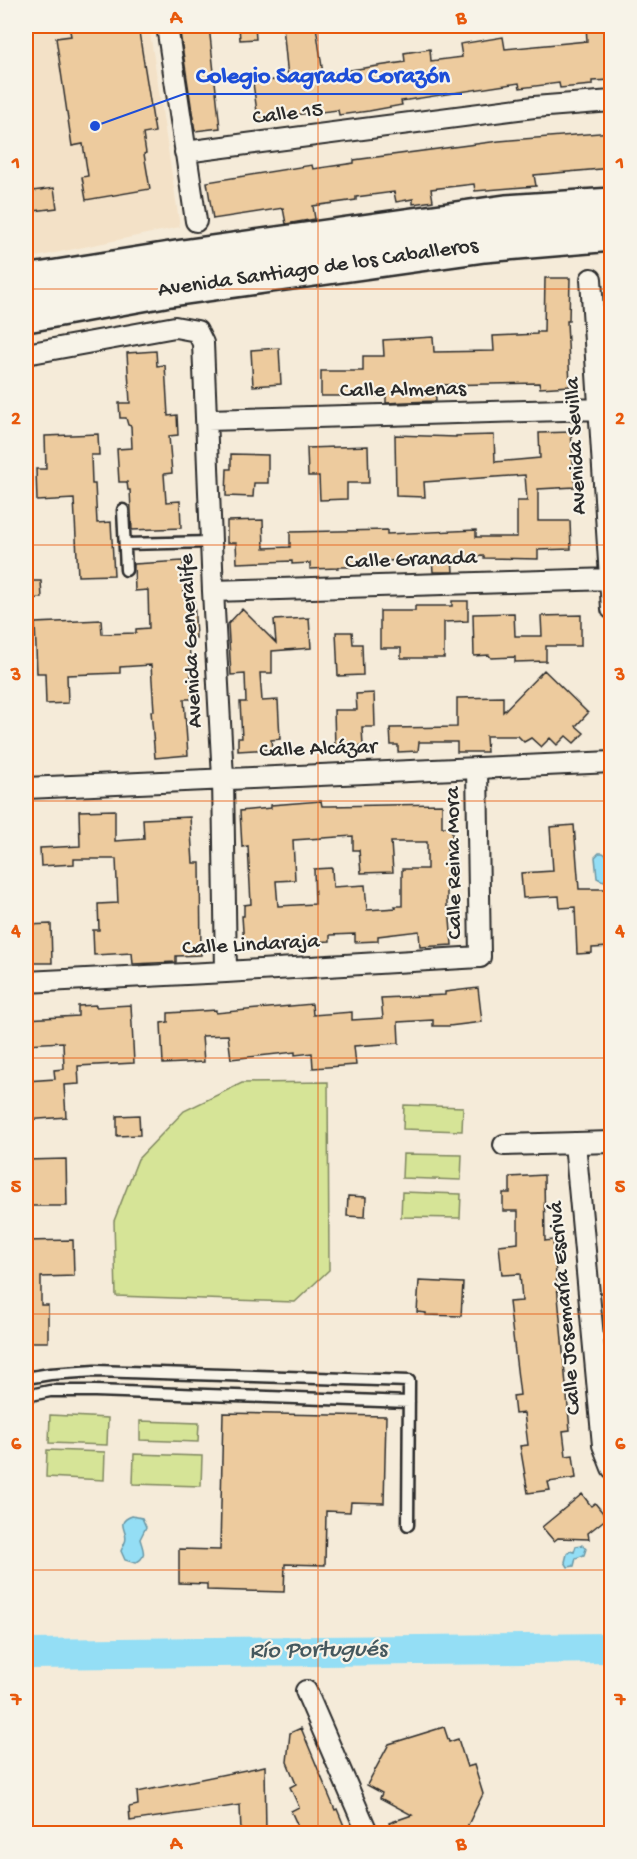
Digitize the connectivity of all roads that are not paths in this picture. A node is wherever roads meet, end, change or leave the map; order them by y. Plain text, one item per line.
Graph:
1 (166, 26) edge
2 (612, 101) edge
3 (186, 152) junction
4 (612, 205) edge
5 (196, 221) dead end
6 (612, 234) edge
7 (591, 279) dead end
8 (26, 282) edge
9 (26, 315) edge
10 (26, 354) edge
11 (599, 410) junction
12 (207, 420) junction
13 (123, 510) dead end
14 (211, 542) junction
15 (125, 544) junction
16 (126, 570) dead end
17 (610, 579) edge
18 (213, 591) junction
19 (612, 609) edge
20 (612, 762) edge
21 (477, 768) junction
22 (223, 778) junction
23 (26, 788) edge
24 (480, 957) joint
25 (226, 972) junction
26 (26, 982) edge
27 (612, 1142) edge
28 (575, 1143) junction
29 (504, 1144) dead end
30 (26, 1378) edge
31 (26, 1396) edge
32 (409, 1401) junction
33 (612, 1468) edge
34 (408, 1525) dead end
35 (306, 1691) dead end
36 (368, 1833) edge

1 - 3 street
2 - 3 street, Calle 15
3 - 5 street
4 - 8 highway, Avenida Santiago de los Caballeros
6 - 9 highway, Avenida Santiago de los Caballeros
7 - 11 street, Avenida Sevilla
10 - 12 street, Avenida Generalife
11 - 12 street, Calle Almenas
11 - 17 street, Avenida Sevilla
12 - 14 street, Avenida Generalife
13 - 15 lane
14 - 15 lane
14 - 18 street, Avenida Generalife
15 - 16 lane
17 - 18 street, Calle Granada
17 - 19 street, Avenida Sevilla
18 - 22 street, Avenida Generalife
20 - 21 street, Calle Alcázar
21 - 22 street, Calle Alcázar
21 - 24 street, Calle Reina Mora
22 - 23 street, Calle Alcázar
22 - 25 street, Avenida Generalife
24 - 25 street, Calle Lindaraja
25 - 26 street, Calle Lindaraja
27 - 28 street
28 - 29 street
28 - 33 street, Calle Josemaría Escrivá
30 - 32 lane
31 - 32 lane
32 - 34 lane
35 - 36 street

